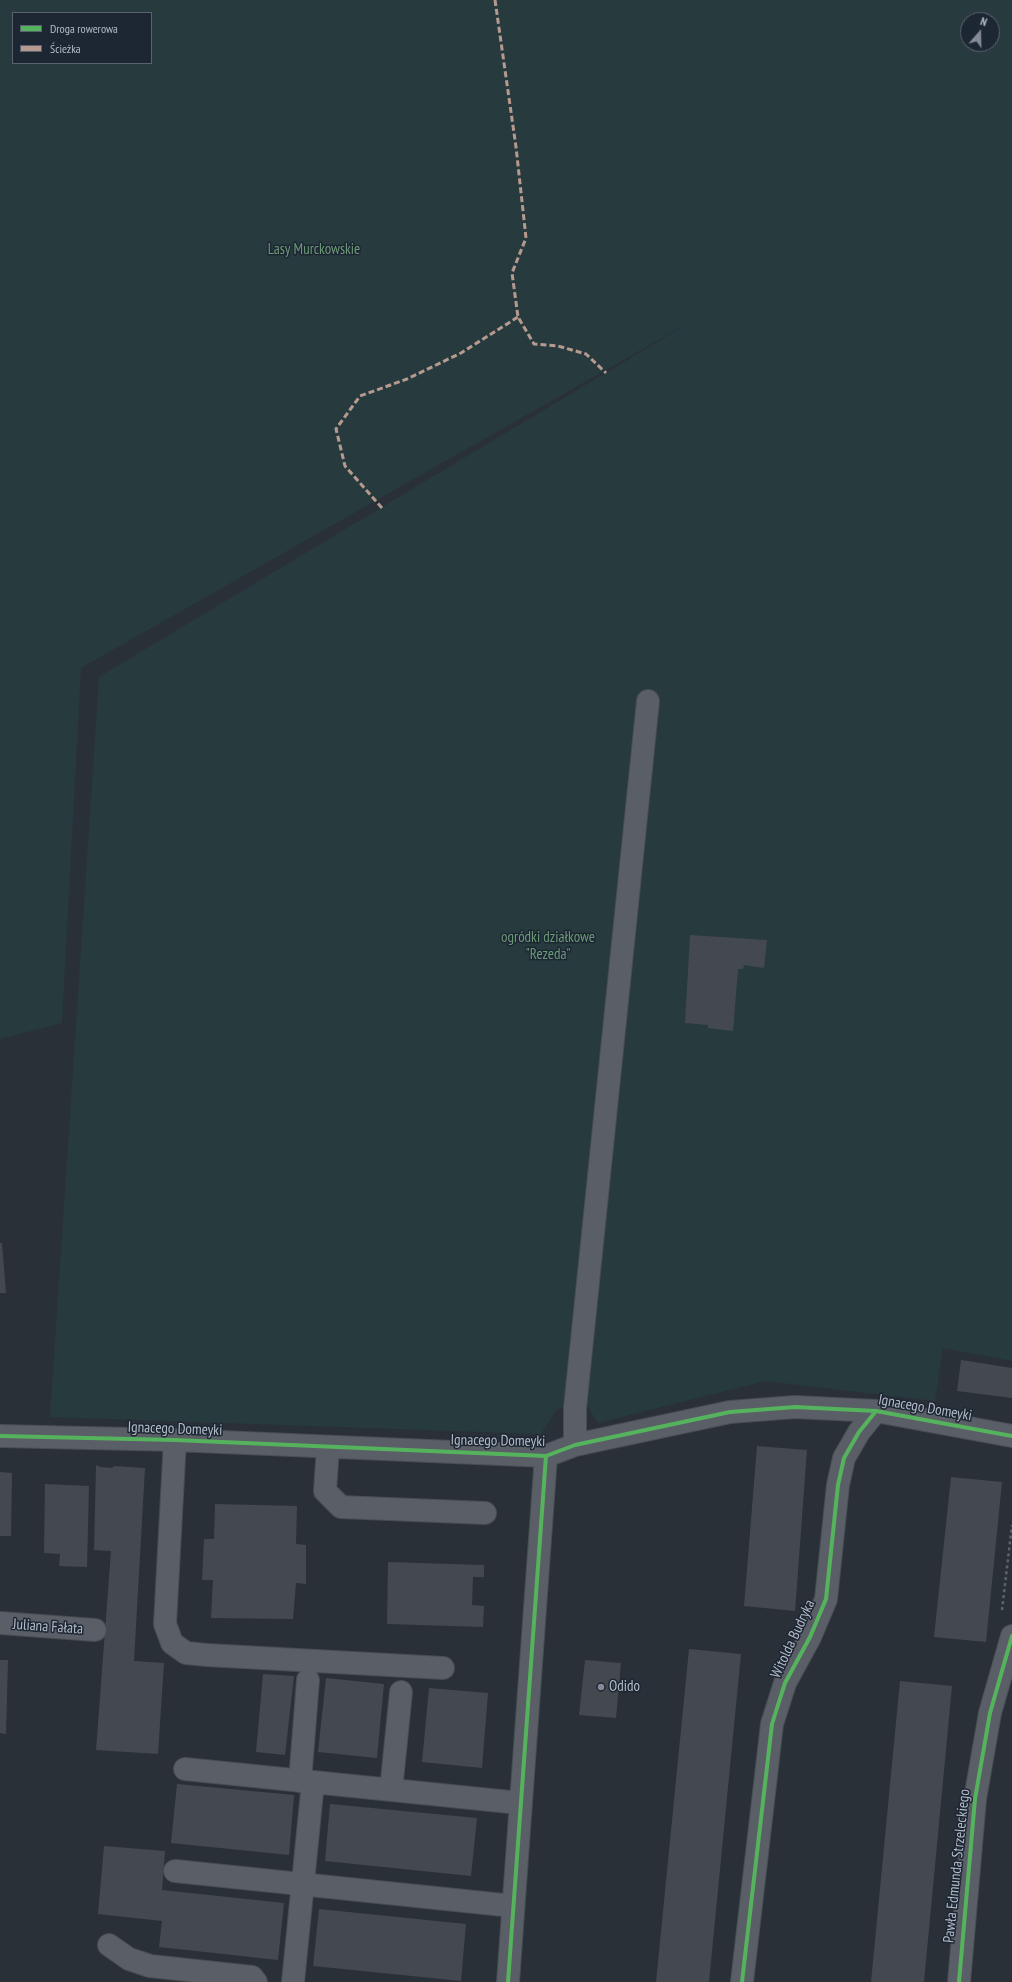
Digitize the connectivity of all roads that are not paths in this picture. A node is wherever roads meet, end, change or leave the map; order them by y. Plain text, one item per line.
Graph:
1 (648, 701) dead end
2 (876, 1411) junction
3 (0, 1436) edge
4 (1012, 1436) edge
5 (175, 1440) junction
6 (575, 1445) junction
7 (328, 1447) junction
8 (546, 1456) junction
9 (485, 1513) dead end
10 (0, 1623) edge
11 (95, 1630) dead end
12 (1012, 1636) edge
13 (443, 1668) dead end
14 (308, 1680) dead end
15 (401, 1692) dead end
16 (185, 1769) dead end
17 (306, 1782) junction
18 (391, 1790) junction
19 (520, 1803) junction
20 (175, 1871) dead end
21 (303, 1884) junction
22 (513, 1906) junction
23 (109, 1945) dead end
24 (256, 1982) edge
25 (294, 1982) edge
26 (508, 1982) edge
27 (742, 1982) edge
28 (958, 1982) edge

1 - 6 street
2 - 4 street, Ignacego Domeyki
2 - 6 street, Ignacego Domeyki
2 - 27 street, Witolda Budryka
3 - 5 street, Ignacego Domeyki
5 - 7 street, Ignacego Domeyki
5 - 13 street, Ignacego Domeyki
6 - 8 street, Ignacego Domeyki
7 - 8 street, Ignacego Domeyki
7 - 9 street
8 - 19 street
10 - 11 street, Juliana Fałata
12 - 28 street, Pawła Edmunda Strzeleckiego
14 - 17 street
15 - 18 street
16 - 17 street
17 - 18 street
17 - 21 street
18 - 19 street
19 - 22 street
20 - 21 street
21 - 22 street
21 - 25 street
22 - 26 street
23 - 24 street

